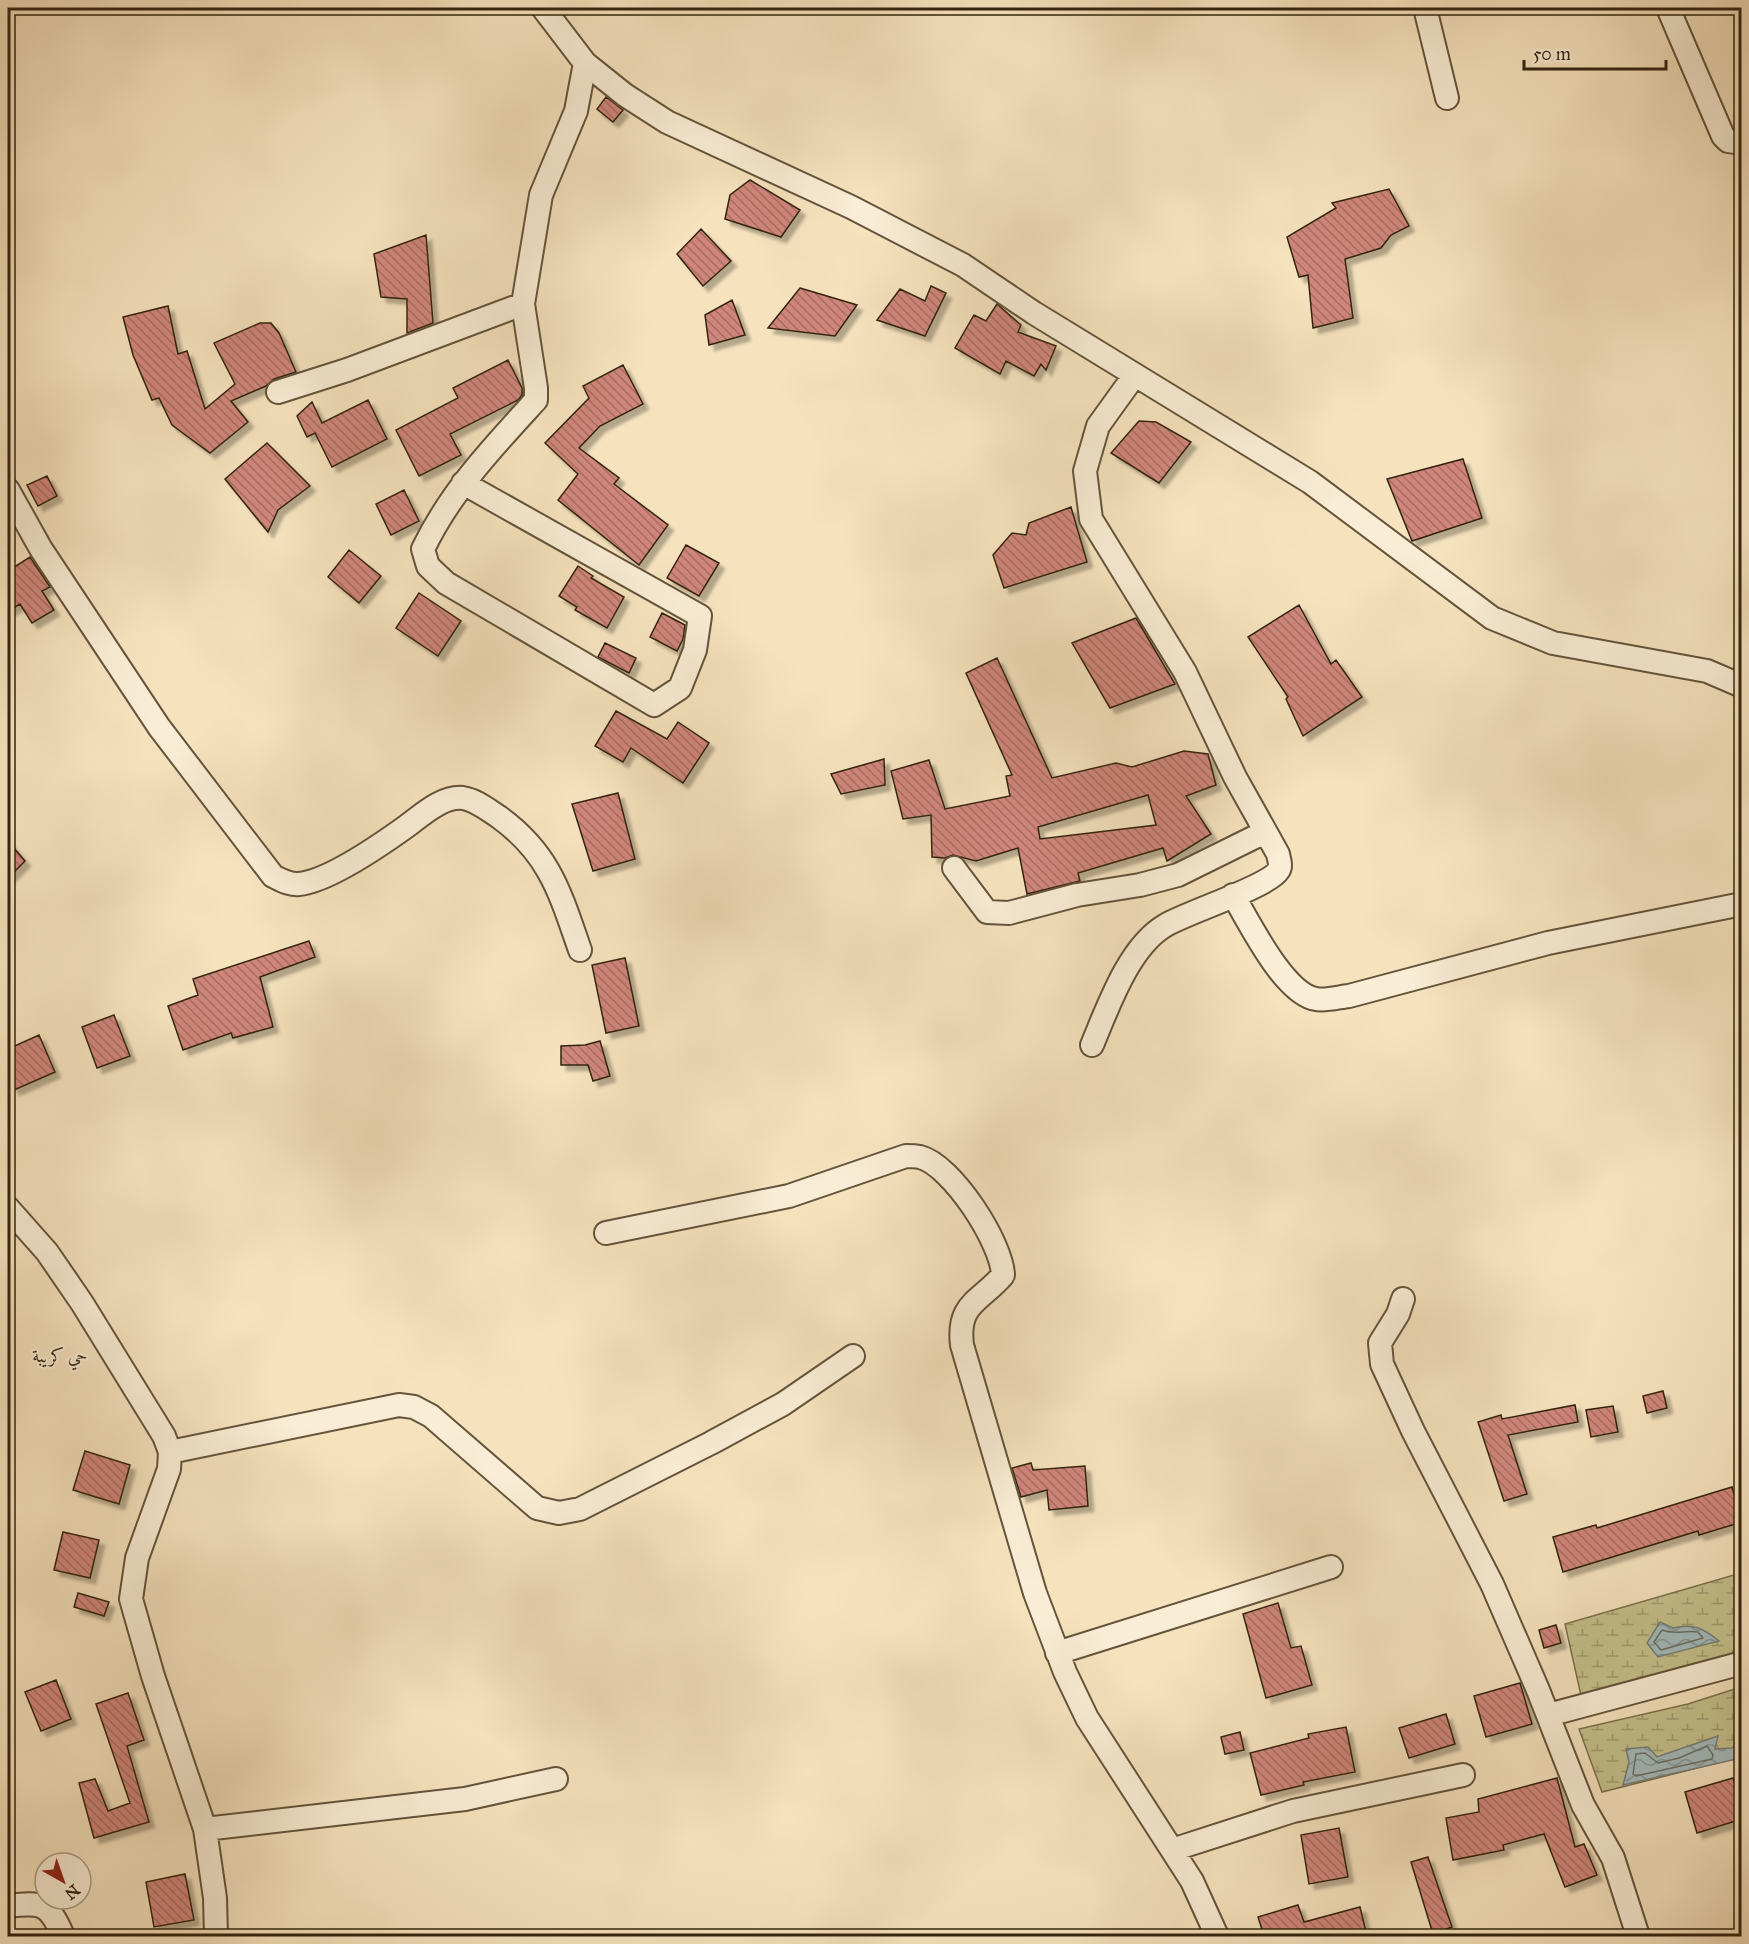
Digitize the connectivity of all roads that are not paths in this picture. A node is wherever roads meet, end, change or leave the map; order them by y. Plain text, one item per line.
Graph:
1 (543, 8) edge
2 (1425, 8) edge
3 (1668, 8) edge
4 (585, 63) junction
5 (1446, 98) dead end
6 (1742, 143) edge
7 (523, 304) junction
8 (1134, 376) junction
9 (278, 392) dead end
10 (463, 483) junction
11 (8, 490) edge
12 (1742, 686) edge
13 (1265, 832) junction
14 (954, 868) dead end
15 (1233, 895) junction
16 (1742, 904) edge
17 (580, 950) dead end
18 (1092, 1045) dead end
19 (8, 1208) edge
20 (606, 1233) dead end
21 (1403, 1299) dead end
22 (853, 1356) dead end
23 (170, 1452) junction
24 (1331, 1567) dead end
25 (1057, 1653) junction
26 (1742, 1663) edge
27 (1548, 1715) junction
28 (1463, 1775) dead end
29 (556, 1779) dead end
30 (205, 1829) junction
31 (1172, 1850) junction
32 (8, 1906) edge
33 (63, 1936) edge
34 (216, 1936) edge
35 (1218, 1936) edge
36 (1638, 1936) edge

1 - 4 street
2 - 5 street
3 - 6 street
4 - 7 street
4 - 8 street
7 - 9 street
7 - 10 street
8 - 12 street
8 - 13 street
10 - 10 street
11 - 17 street
13 - 14 street
13 - 15 street
15 - 16 street
15 - 18 street
19 - 23 street
20 - 25 street
21 - 27 street
22 - 23 street
23 - 30 street
24 - 25 street
25 - 31 street
26 - 27 street
27 - 36 street
28 - 31 street
29 - 30 street
30 - 34 street
31 - 35 street
32 - 33 street

